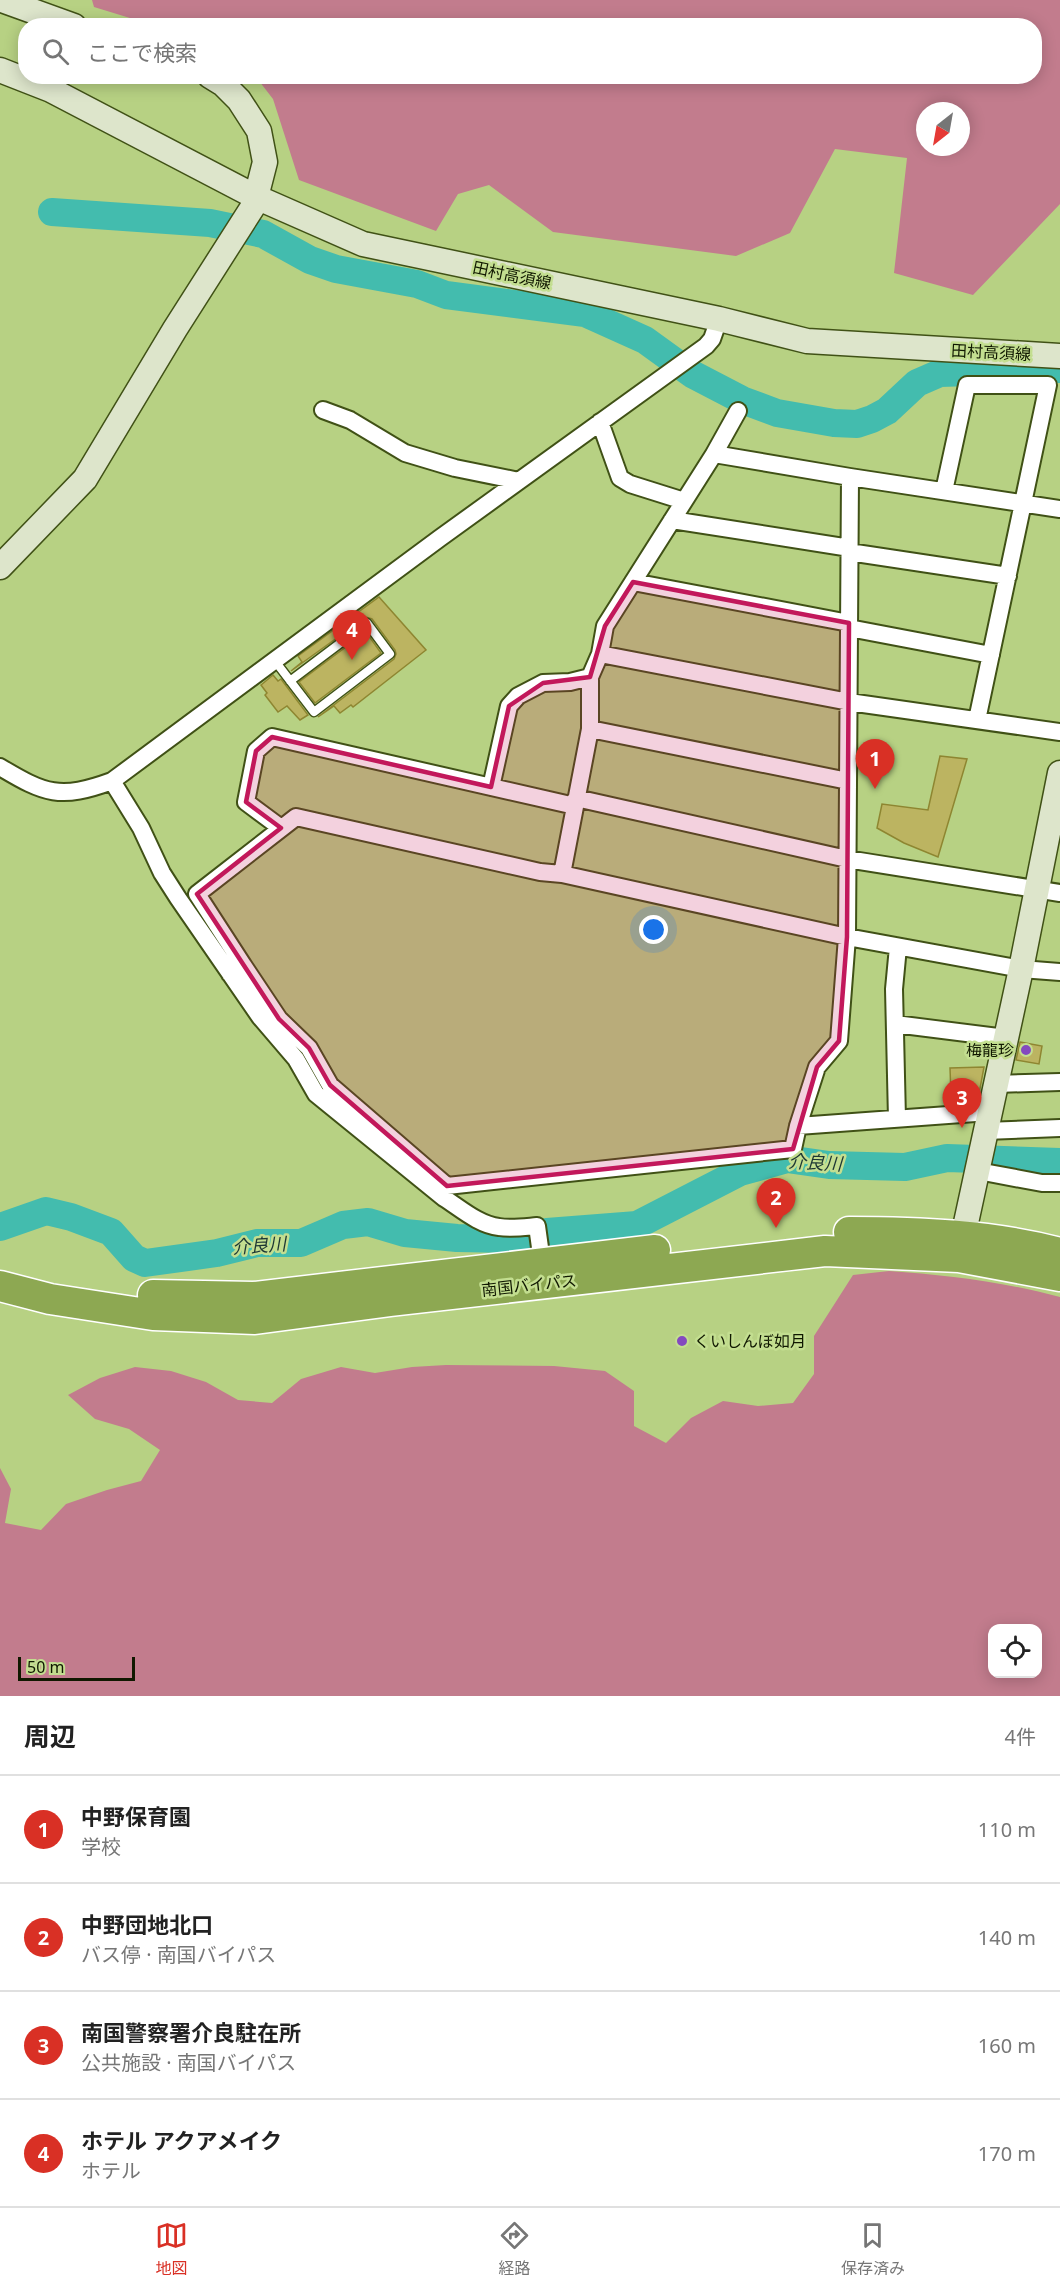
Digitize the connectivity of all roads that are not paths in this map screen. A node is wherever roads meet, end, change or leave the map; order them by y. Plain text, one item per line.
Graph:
1 (2, 0) edge
2 (52, 18) edge
3 (0, 70) edge
4 (18, 77) edge
5 (36, 84) edge
6 (223, 84) edge
7 (256, 197) junction
8 (719, 319) junction
9 (1060, 356) edge
10 (323, 410) dead end
11 (738, 411) dead end
12 (600, 422) junction
13 (714, 454) junction
14 (850, 477) junction
15 (519, 481) junction
16 (944, 492) junction
17 (684, 501) junction
18 (1024, 503) junction
19 (1060, 509) edge
20 (672, 520) junction
21 (850, 550) junction
22 (0, 567) edge
23 (1008, 576) junction
24 (633, 582) junction
25 (849, 625) junction
26 (600, 654) junction
27 (991, 655) junction
28 (275, 661) junction
29 (590, 677) junction
30 (290, 681) junction
31 (849, 702) junction
32 (976, 720) junction
33 (590, 729) junction
34 (1060, 732) edge
35 (0, 767) edge
36 (1060, 773) edge
37 (112, 781) junction
38 (848, 782) junction
39 (491, 786) junction
40 (576, 802) junction
41 (281, 828) junction
42 (847, 859) junction
43 (562, 874) junction
44 (1036, 890) junction
45 (1060, 893) edge
46 (847, 937) junction
47 (898, 946) junction
48 (1022, 969) junction
49 (236, 970) junction
50 (1060, 972) edge
51 (895, 1023) junction
52 (1006, 1038) junction
53 (1060, 1082) edge
54 (996, 1084) junction
55 (897, 1119) junction
56 (798, 1126) junction
57 (1060, 1128) edge
58 (982, 1145) junction
59 (1060, 1183) edge
60 (960, 1246) junction
61 (1060, 1253) edge
62 (542, 1262) junction
63 (0, 1268) edge
64 (1060, 1276) edge
65 (0, 1286) edge

1 - 2 main road
3 - 4 main road, 田村高須線
5 - 7 main road, 田村高須線
6 - 7 main road
7 - 8 main road, 田村高須線
7 - 22 main road
8 - 9 main road, 田村高須線
8 - 12 street
10 - 15 street
11 - 13 street
12 - 15 street
12 - 17 street
13 - 14 street
13 - 17 street
14 - 16 street
14 - 21 street
15 - 28 street
16 - 18 street
16 - 18 street
17 - 20 street
18 - 19 street
18 - 23 street
20 - 21 street
20 - 24 street
21 - 23 street
21 - 25 street
23 - 27 street
24 - 25 street
24 - 26 street
25 - 27 street
25 - 31 street
26 - 29 street
26 - 31 street
27 - 32 street
28 - 30 lane
28 - 37 street
29 - 33 street
29 - 39 street
30 - 30 lane
31 - 32 street
31 - 38 street
32 - 34 street
33 - 38 street
33 - 40 street
35 - 37 street
36 - 44 main road
37 - 49 street
38 - 42 street
39 - 40 street
39 - 41 street
40 - 42 street
40 - 43 street
41 - 43 street
41 - 49 street
42 - 44 street
42 - 46 street
43 - 46 street
44 - 45 street
44 - 48 main road
46 - 47 street
46 - 56 street
47 - 48 street
47 - 51 street
48 - 50 street
48 - 52 main road
49 - 56 street
49 - 62 street
51 - 52 street
51 - 55 street
52 - 54 main road
53 - 54 street
54 - 58 main road
55 - 56 street
55 - 58 street
57 - 58 street
58 - 59 street
58 - 60 main road
60 - 61 highway, 南国バイパス
60 - 62 highway, 南国バイパス
60 - 64 highway, 南国バイパス
60 - 65 highway, 南国バイパス
62 - 63 highway, 南国バイパス

